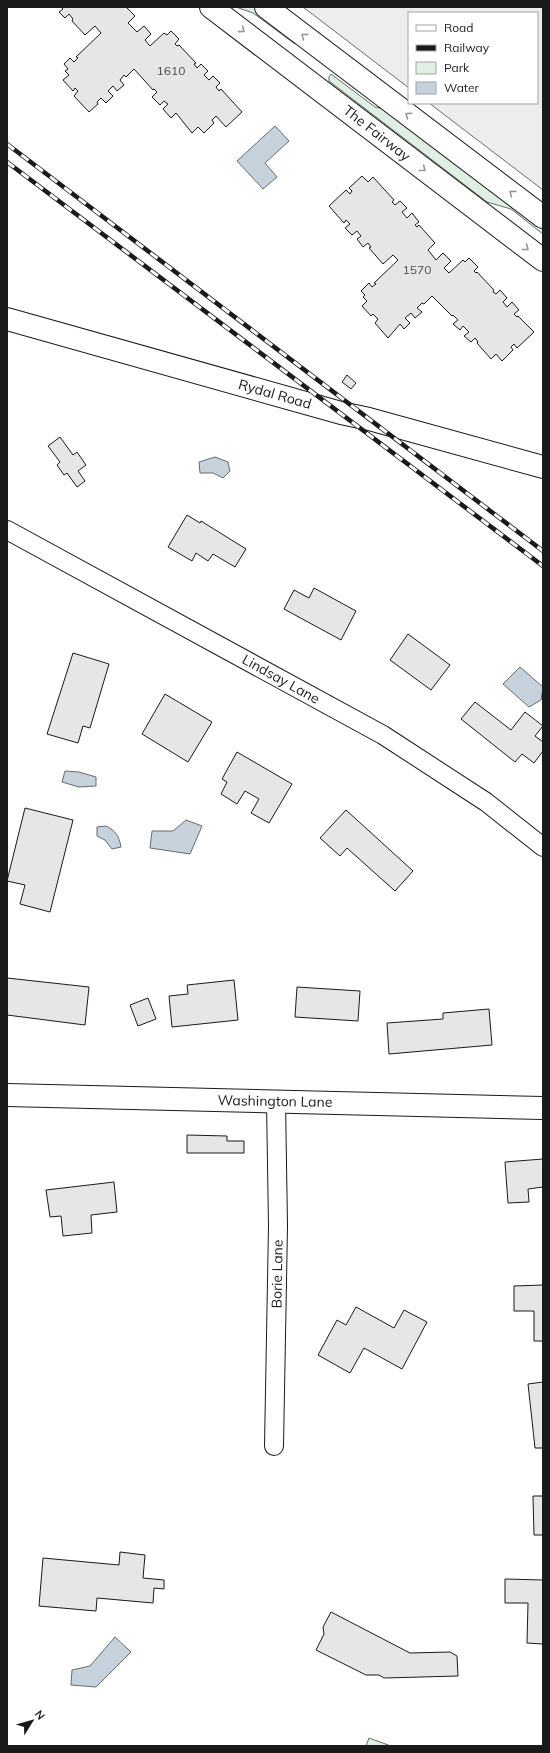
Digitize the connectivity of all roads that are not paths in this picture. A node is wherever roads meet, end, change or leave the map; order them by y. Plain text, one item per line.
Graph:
1 (211, 7) edge
2 (266, 7) edge
3 (543, 216) edge
4 (543, 260) edge
5 (7, 319) edge
6 (543, 467) edge
7 (7, 530) edge
8 (543, 847) edge
9 (7, 1095) edge
10 (276, 1102) junction
11 (543, 1108) edge
12 (274, 1446) dead end

1 -> 4 main road, The Fairway
3 -> 2 main road
5 - 6 main road, Rydal Road
7 - 8 street, Lindsay Lane
9 - 10 main road, Washington Lane
10 - 11 main road, Washington Lane
10 - 12 street, Borie Lane

